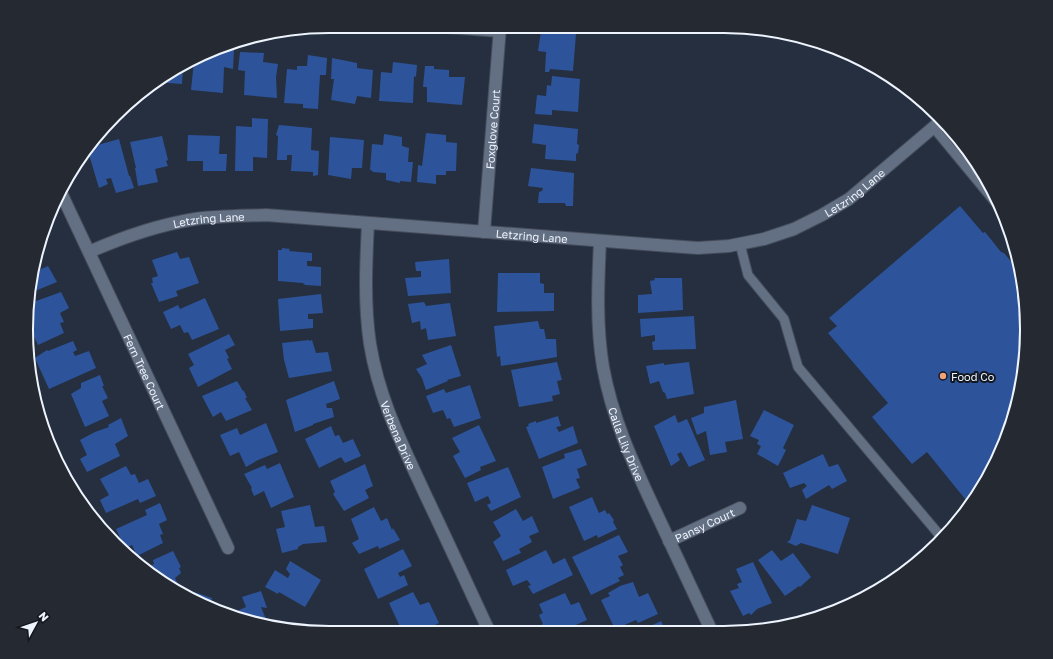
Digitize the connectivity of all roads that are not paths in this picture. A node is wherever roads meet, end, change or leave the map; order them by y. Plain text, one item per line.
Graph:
1 (500, 33) edge
2 (938, 124) edge
3 (943, 131) edge
4 (980, 180) edge
5 (64, 199) edge
6 (368, 223) junction
7 (484, 232) junction
8 (600, 241) junction
9 (740, 244) junction
10 (89, 252) junction
11 (740, 508) dead end
12 (938, 533) edge
13 (669, 541) junction
14 (228, 548) dead end
15 (487, 626) edge
16 (709, 626) edge

1 - 7 street, Foxglove Court
2 - 9 street, Letzring Lane
3 - 4 lane
5 - 10 street, Fern Tree Court
6 - 7 street, Letzring Lane
6 - 10 street, Letzring Lane
6 - 15 street, Verbena Drive
7 - 8 street, Letzring Lane
8 - 9 street, Letzring Lane
8 - 13 street, Calla Lily Drive
9 - 12 lane
10 - 14 street, Fern Tree Court
11 - 13 street, Pansy Court
13 - 16 street, Calla Lily Drive

